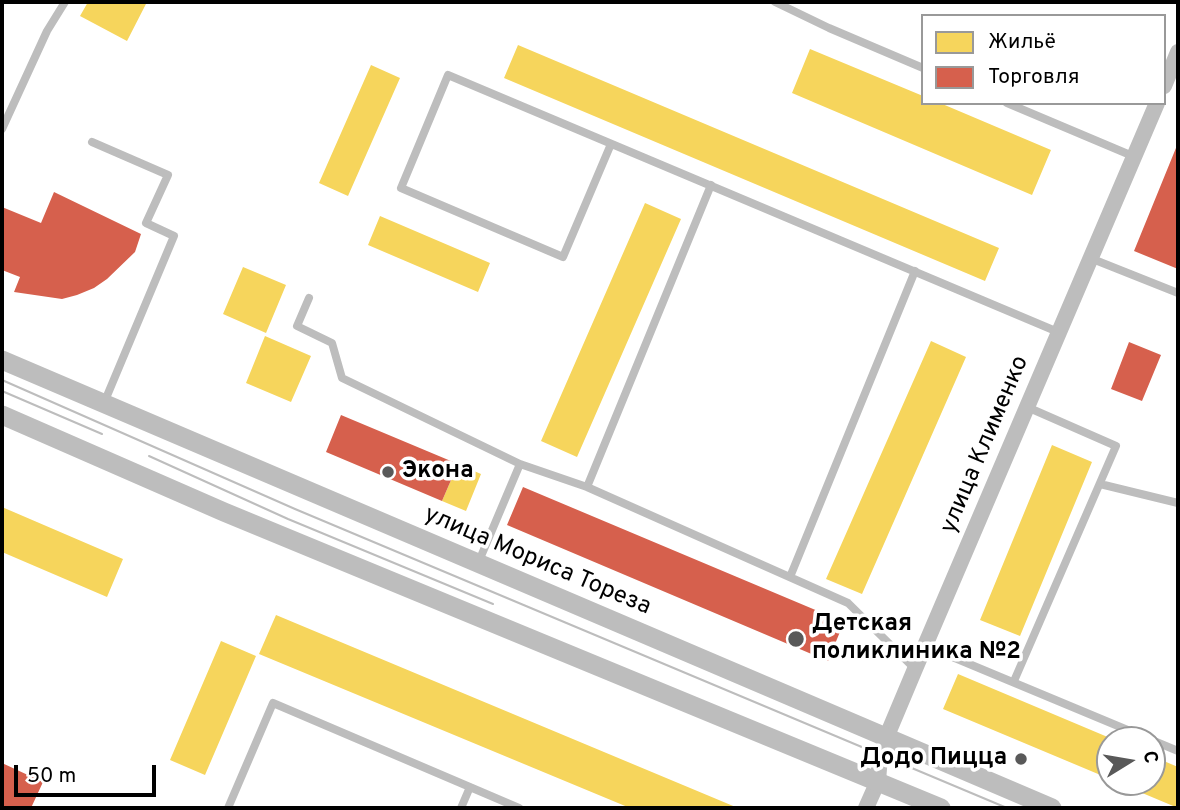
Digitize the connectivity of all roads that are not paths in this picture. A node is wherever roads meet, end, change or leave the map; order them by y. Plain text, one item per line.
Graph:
1 (65, 2) edge
2 (775, 2) edge
3 (1178, 52) edge
4 (921, 67) edge
5 (1166, 81) edge
6 (1012, 105) edge
7 (1156, 105) edge
8 (2, 129) edge
9 (92, 142) dead end
10 (611, 144) junction
11 (1135, 157) junction
12 (711, 185) junction
13 (1090, 258) junction
14 (915, 271) junction
15 (1178, 293) edge
16 (309, 298) dead end
17 (1058, 332) junction
18 (2, 360) edge
19 (104, 403) junction
20 (1026, 407) junction
21 (2, 415) edge
22 (520, 464) junction
23 (1100, 484) junction
24 (587, 487) junction
25 (1178, 503) edge
26 (478, 563) junction
27 (790, 577) junction
28 (926, 646) junction
29 (915, 669) junction
30 (1014, 681) junction
31 (886, 738) junction
32 (1178, 751) edge
33 (878, 782) junction
34 (470, 787) junction
35 (228, 808) edge
36 (461, 808) edge
37 (519, 808) edge
38 (866, 808) edge
39 (941, 808) edge
40 (1052, 808) edge

1 - 8 lane
2 - 4 lane
3 - 5 street
6 - 11 lane
7 - 11 street, улица Клименко
9 - 19 lane
10 - 10 lane
10 - 12 lane
11 - 13 street, улица Клименко
12 - 14 lane
12 - 24 lane
13 - 15 lane
13 - 17 street, улица Клименко
14 - 17 lane
14 - 27 lane
16 - 22 lane
17 - 20 street, улица Клименко
18 - 19 street, улица Мориса Тореза
19 - 26 street, улица Мориса Тореза
20 - 23 lane
20 - 28 street, улица Клименко
21 - 33 street
22 - 24 lane
22 - 26 lane
23 - 25 lane
23 - 30 lane
24 - 27 lane
26 - 31 street, улица Мориса Тореза
27 - 29 lane
28 - 29 street, улица Клименко
28 - 30 lane
29 - 31 street, улица Клименко
30 - 32 lane
31 - 33 street, улица Клименко
31 - 40 street, улица Мориса Тореза
33 - 38 street, улица Клименко
33 - 39 street
34 - 35 lane
34 - 36 lane
34 - 37 lane

